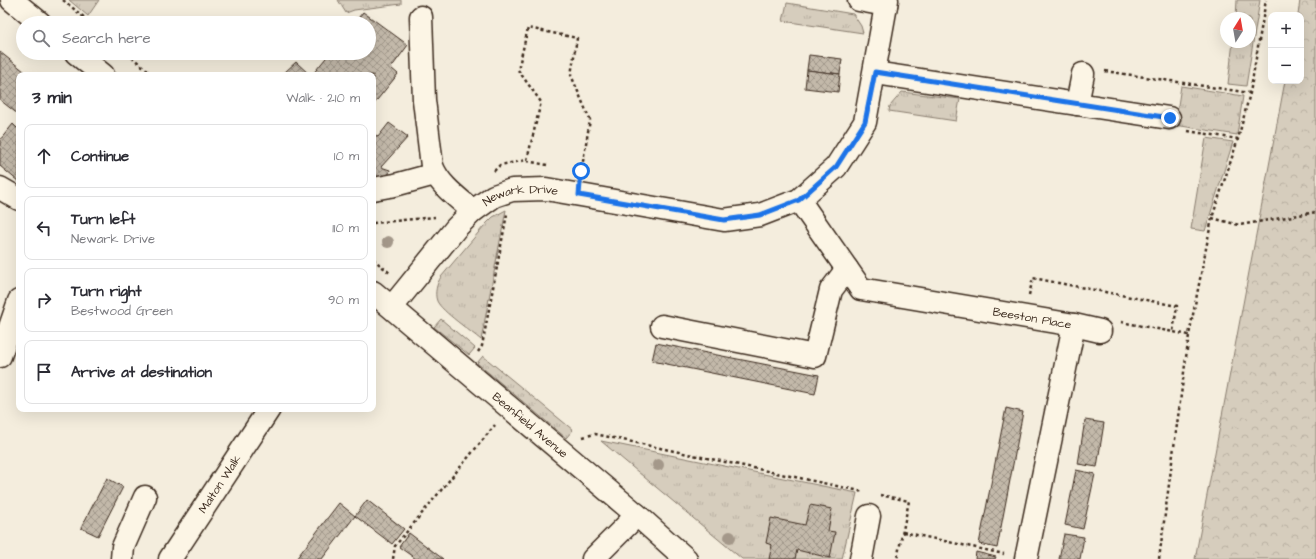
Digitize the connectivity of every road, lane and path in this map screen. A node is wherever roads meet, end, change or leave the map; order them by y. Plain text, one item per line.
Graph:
1 (12, 0) edge
2 (63, 0) edge
3 (859, 0) edge
4 (1266, 0) edge
5 (886, 2) edge
6 (31, 16) edge
7 (82, 16) edge
8 (421, 17) dead end
9 (85, 60) edge
10 (135, 60) edge
11 (99, 72) edge
12 (149, 72) edge
13 (875, 72) junction
14 (1091, 72) joint
15 (1250, 93) junction
16 (1077, 104) junction
17 (1170, 118) joint
18 (1238, 139) junction
19 (435, 174) junction
20 (0, 188) edge
21 (376, 188) edge
22 (503, 193) junction
23 (579, 195) junction
24 (16, 197) edge
25 (799, 200) junction
26 (473, 212) junction
27 (1316, 212) edge
28 (1212, 218) junction
29 (376, 223) edge
30 (456, 228) junction
31 (846, 269) junction
32 (376, 294) edge
33 (392, 307) junction
34 (16, 310) edge
35 (1024, 317) junction
36 (1074, 325) junction
37 (662, 326) dead end
38 (1100, 331) joint
39 (1173, 332) junction
40 (1189, 335) junction
41 (0, 356) edge
42 (466, 370) junction
43 (510, 408) junction
44 (267, 412) edge
45 (583, 437) dead end
46 (860, 491) junction
47 (867, 492) dead end
48 (874, 494) dead end
49 (145, 497) dead end
50 (638, 515) junction
51 (869, 516) joint
52 (903, 532) junction
53 (1018, 557) edge
54 (122, 559) edge
55 (170, 559) edge
56 (393, 559) edge
57 (593, 559) edge
58 (686, 559) edge
59 (861, 559) edge
60 (897, 559) edge
61 (1158, 559) edge

1 - 6 street
2 - 7 path
3 - 5 street
4 - 15 path
5 - 13 street, Newark Drive
8 - 19 street
9 - 11 street
10 - 12 path
13 - 16 street
13 - 25 street, Newark Drive
14 - 15 path
14 - 16 street
15 - 18 path
16 - 17 street
17 - 18 path
18 - 28 path
19 - 21 street
19 - 26 street
20 - 24 street
22 - 23 street, Newark Drive
22 - 23 path
22 - 26 street, Newark Drive
22 - 42 path
23 - 25 street, Newark Drive
25 - 31 street, Beeston Place
26 - 30 street, Newark Drive
27 - 28 path
28 - 40 path
29 - 30 path
30 - 33 street, Newark Drive
31 - 35 street, Beeston Place
31 - 37 street
32 - 33 street, Beanfield Avenue
33 - 42 street, Beanfield Avenue
34 - 41 street
35 - 36 street, Beeston Place
35 - 39 path
36 - 38 street
36 - 53 street, Beeston Place
38 - 39 path
39 - 40 path
40 - 61 path
42 - 43 street, Beanfield Avenue
43 - 50 street, Beanfield Avenue
43 - 56 path
44 - 55 street, Malton Walk
45 - 46 path
46 - 47 path
46 - 51 path
48 - 52 path
49 - 54 street
50 - 57 street
50 - 58 street, Beanfield Avenue
51 - 59 street
52 - 53 path
52 - 60 path

